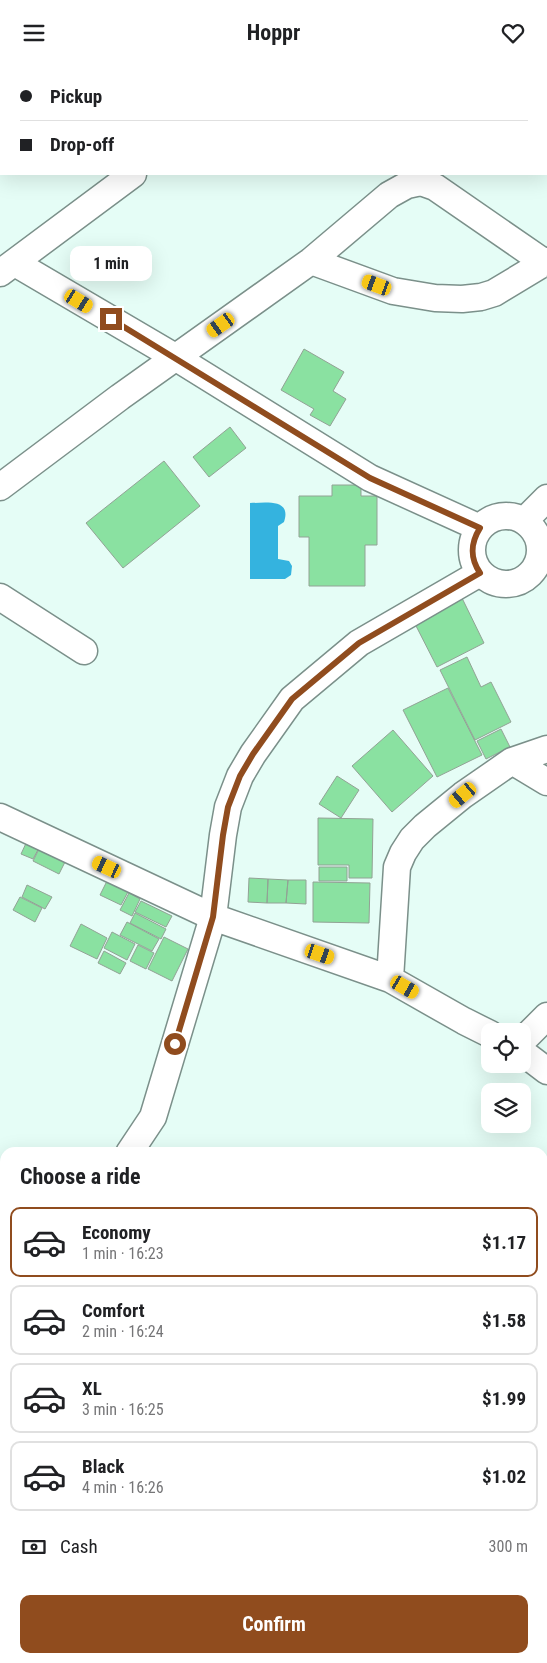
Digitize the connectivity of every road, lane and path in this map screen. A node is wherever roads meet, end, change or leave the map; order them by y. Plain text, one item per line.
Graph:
1 (132, 175) edge
2 (311, 261) junction
3 (546, 262) edge
4 (8, 268) edge
5 (175, 357) junction
6 (0, 487) edge
7 (547, 498) edge
8 (524, 521) junction
9 (480, 528) junction
10 (542, 566) edge
11 (480, 573) junction
12 (0, 597) edge
13 (84, 651) dead end
14 (547, 749) edge
15 (512, 761) junction
16 (547, 782) edge
17 (0, 817) edge
18 (213, 917) junction
19 (390, 979) junction
20 (547, 1016) edge
21 (481, 1030) edge
22 (531, 1032) edge
23 (531, 1059) edge
24 (547, 1071) edge
25 (133, 1147) edge

1 - 4 street
2 - 3 street
2 - 3 street
2 - 5 street
4 - 5 street
5 - 6 street
5 - 9 street
7 - 8 street
8 - 9 street
8 - 10 street
9 - 11 street
10 - 11 street
11 - 18 street
12 - 13 street
14 - 15 street
15 - 16 street
15 - 19 street
17 - 18 street
18 - 19 street
18 - 25 street
19 - 21 street
20 - 22 street
23 - 24 street

